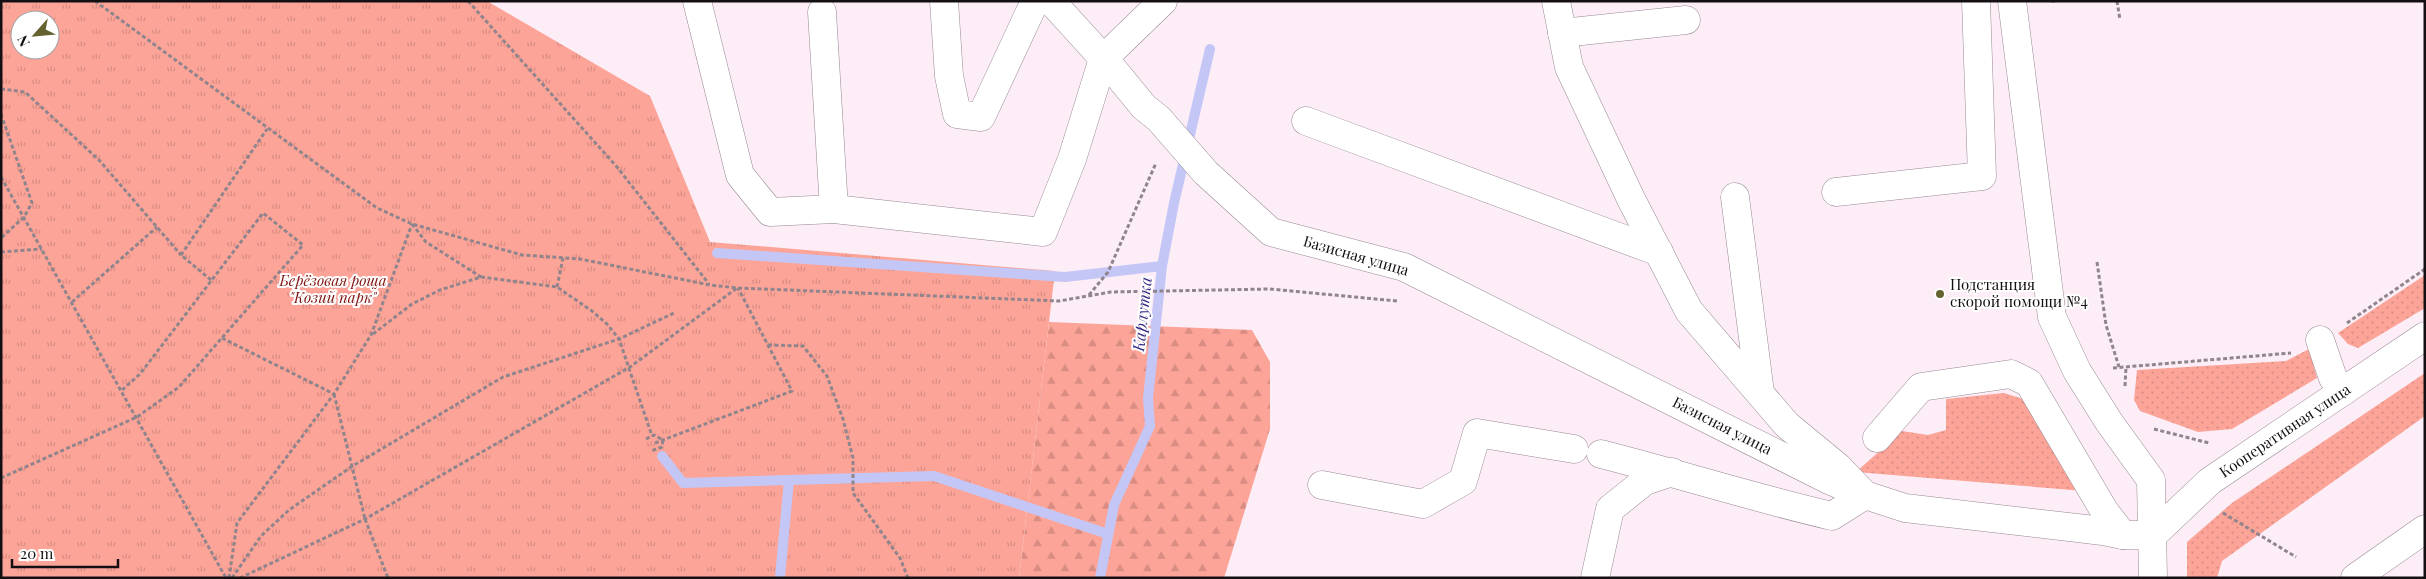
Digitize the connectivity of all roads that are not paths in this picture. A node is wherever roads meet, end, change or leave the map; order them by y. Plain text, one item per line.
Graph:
1 (697, 1) edge
2 (944, 1) edge
3 (1035, 1) edge
4 (1051, 1) edge
5 (1556, 1) edge
6 (1976, 1) edge
7 (2012, 1) edge
8 (1153, 4) edge
9 (822, 12) dead end
10 (1686, 20) dead end
11 (1562, 33) junction
12 (1103, 59) junction
13 (1306, 121) dead end
14 (1836, 192) dead end
15 (1735, 197) dead end
16 (834, 208) junction
17 (1659, 252) junction
18 (2425, 336) edge
19 (2320, 340) road end
20 (2344, 392) junction
21 (1760, 393) junction
22 (1877, 438) dead end
23 (1574, 449) dead end
24 (1601, 454) dead end
25 (1672, 472) junction
26 (1322, 485) dead end
27 (1865, 495) junction
28 (2425, 529) edge
29 (2123, 535) junction
30 (2153, 535) junction
31 (1595, 578) edge
32 (2153, 578) edge
33 (2355, 578) edge

1 - 16 street
2 - 3 street
4 - 12 street
5 - 11 street
6 - 14 street
7 - 30 street
8 - 12 street
9 - 16 street
10 - 11 street
11 - 17 street
12 - 16 street
12 - 27 street, Базисная улица
13 - 17 street
15 - 21 street
17 - 21 street
18 - 20 street, Кооперативная улица
19 - 20 street
20 - 30 street, Кооперативная улица
21 - 27 street
22 - 29 street
23 - 26 street
24 - 25 street
25 - 27 street
25 - 31 street
27 - 29 street, Базисная улица
28 - 33 street
29 - 30 street, Базисная улица
30 - 32 street

